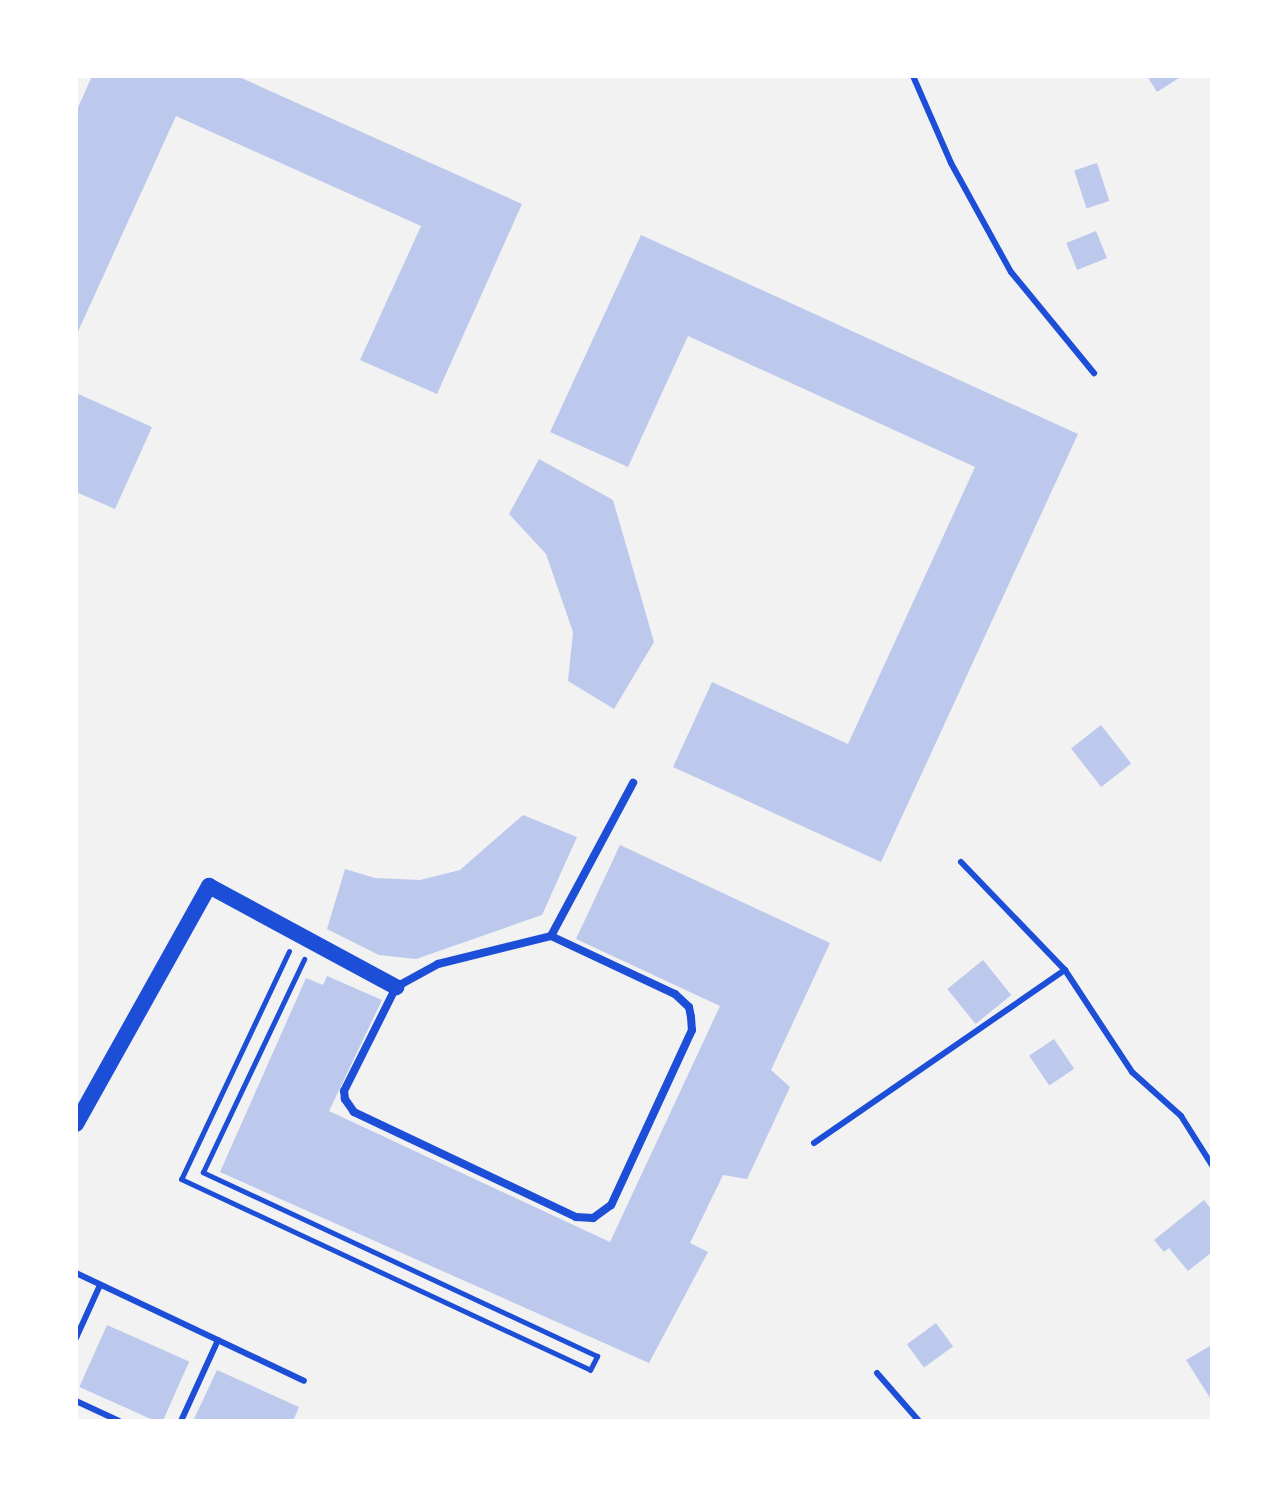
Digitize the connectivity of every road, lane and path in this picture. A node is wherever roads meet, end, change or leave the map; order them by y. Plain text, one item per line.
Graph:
1 (913, 76) edge
2 (1094, 373) dead end
3 (633, 783) dead end
4 (961, 862) dead end
5 (551, 936) junction
6 (303, 939) junction
7 (1065, 970) junction
8 (396, 987) junction
9 (76, 1124) edge
10 (814, 1143) dead end
11 (1212, 1165) edge
12 (76, 1273) edge
13 (100, 1285) junction
14 (76, 1338) edge
15 (218, 1340) junction
16 (877, 1373) dead end
17 (304, 1381) dead end
18 (76, 1401) edge
19 (119, 1421) edge
20 (181, 1421) edge
21 (919, 1421) edge

1 - 2 lane
3 - 5 street
4 - 7 lane
5 - 8 street
5 - 8 street
6 - 6 path
6 - 8 main road
6 - 9 main road
7 - 10 lane
7 - 11 lane
12 - 13 lane
13 - 14 lane
13 - 15 lane
15 - 17 lane
15 - 20 lane
16 - 21 lane
18 - 19 lane

